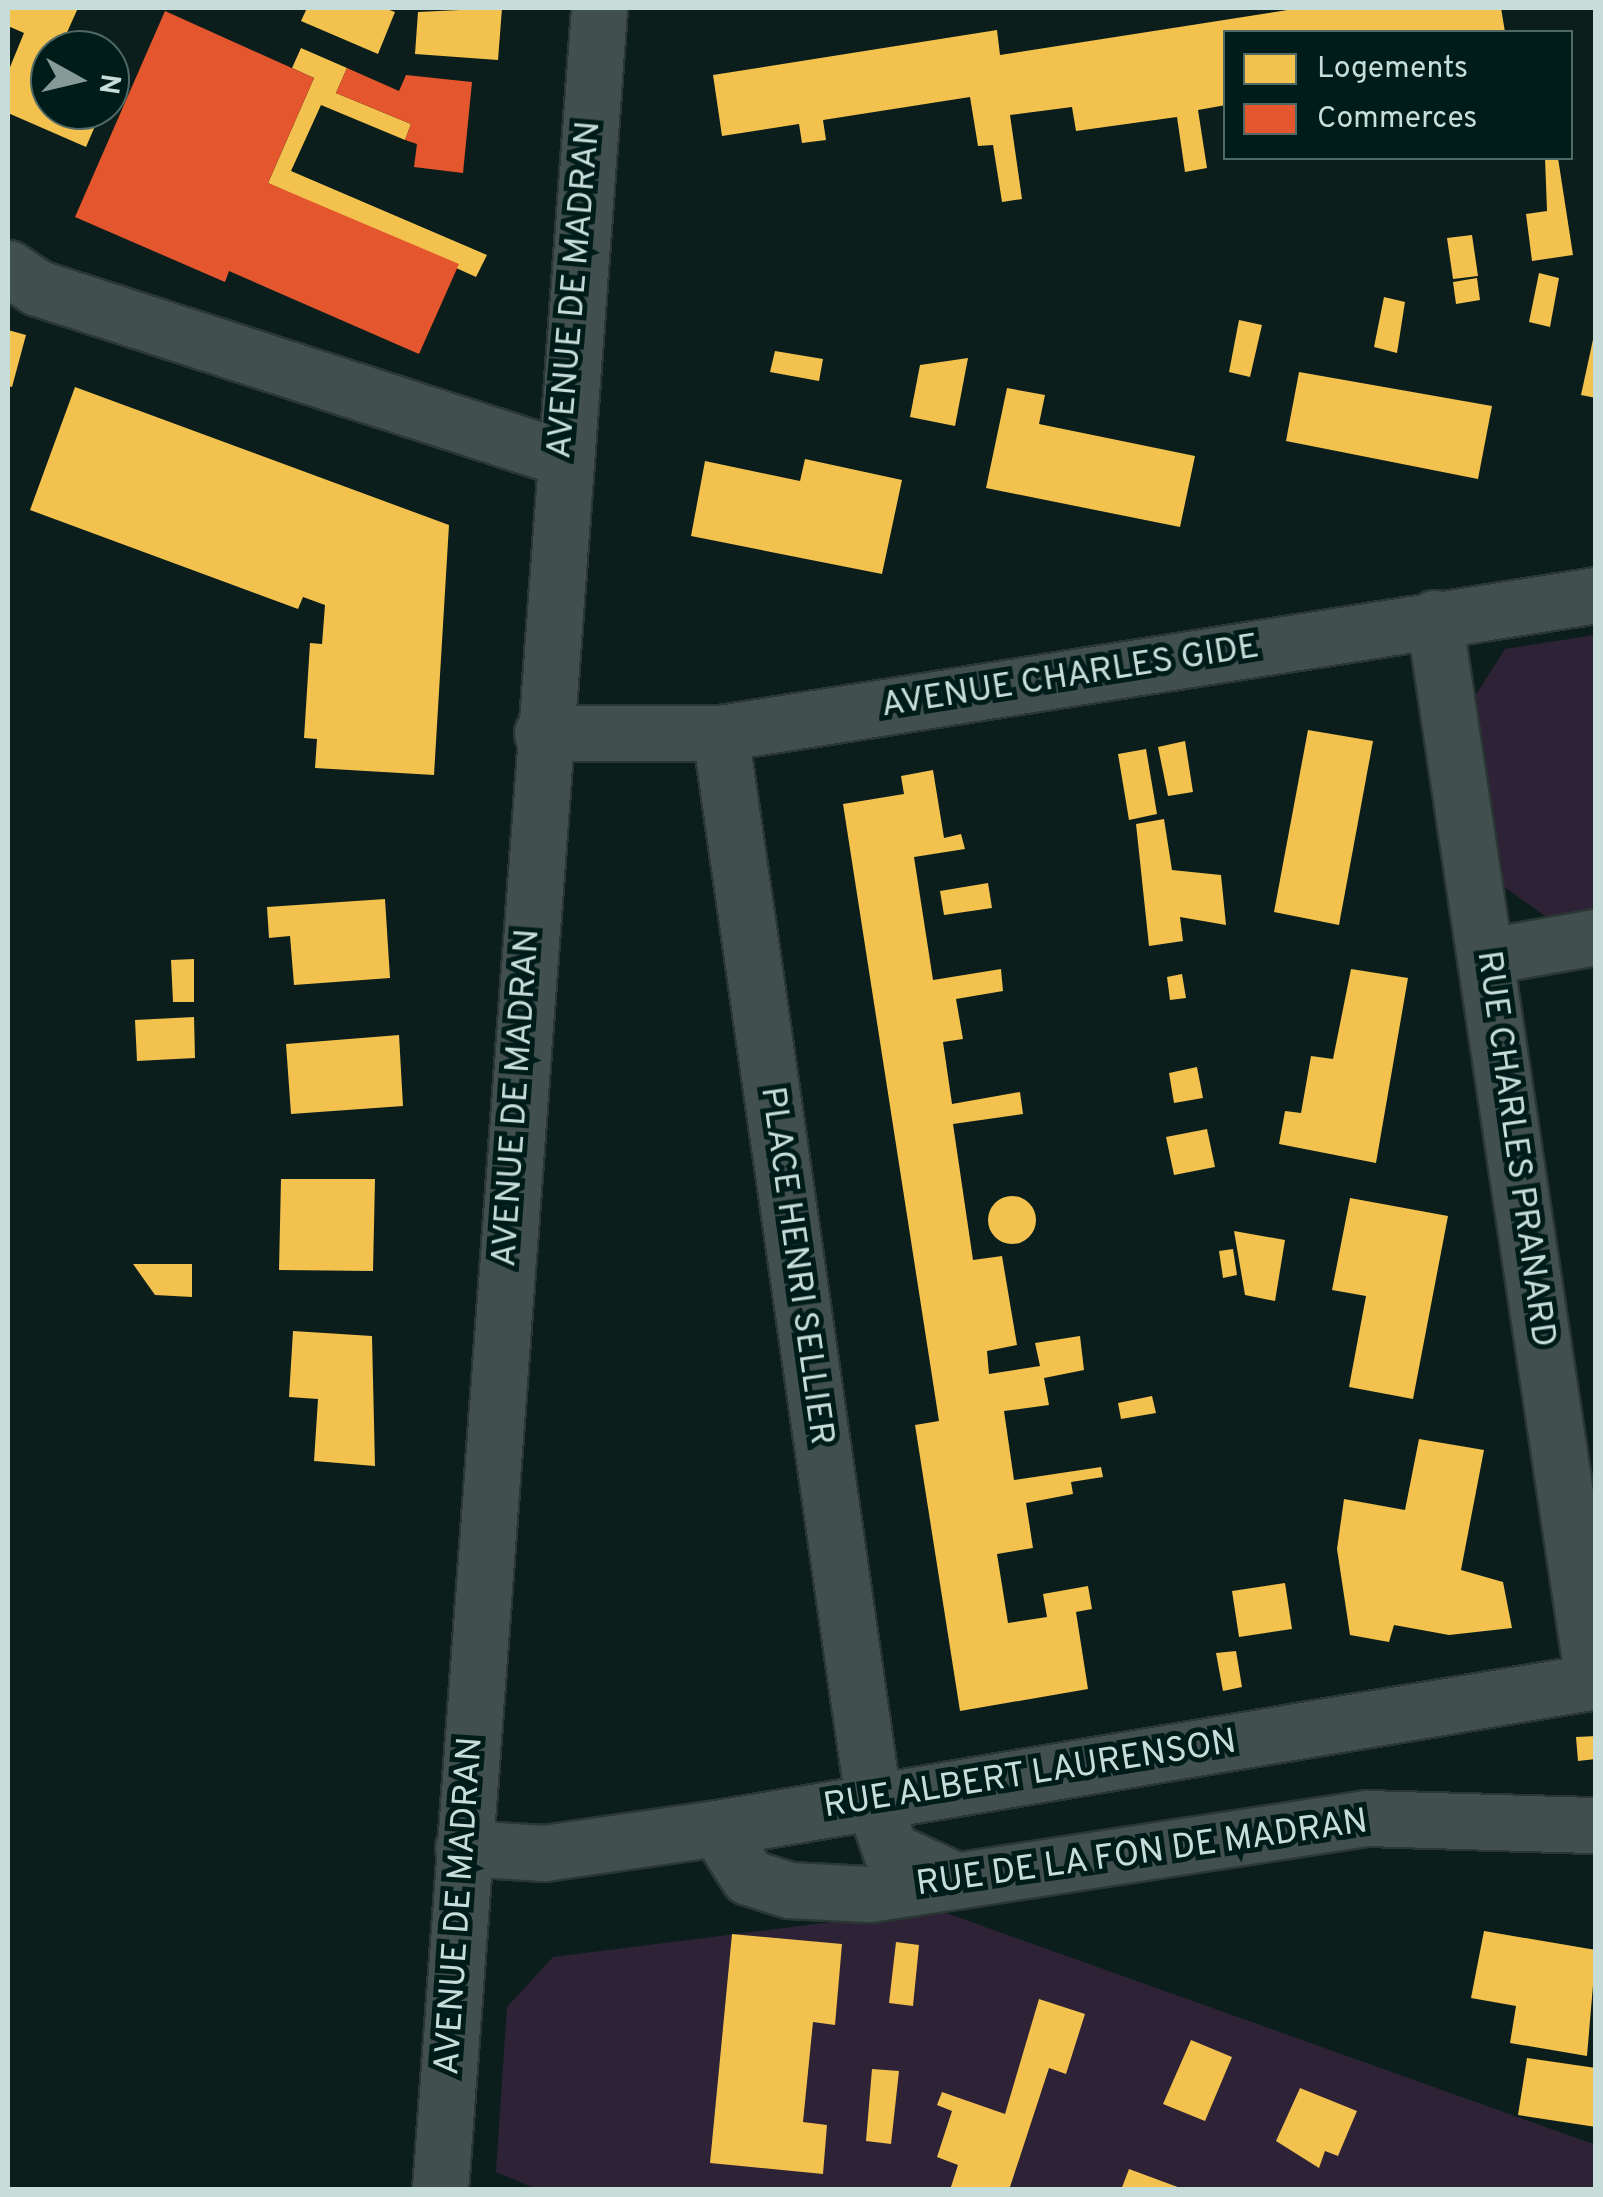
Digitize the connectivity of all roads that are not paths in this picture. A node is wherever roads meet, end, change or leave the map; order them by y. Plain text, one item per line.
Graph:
1 (600, 8) edge
2 (8, 268) edge
3 (560, 456) junction
4 (1596, 595) edge
5 (1434, 618) junction
6 (542, 733) junction
7 (720, 733) junction
8 (1596, 937) edge
9 (1487, 956) junction
10 (1594, 1681) edge
11 (873, 1800) junction
12 (1596, 1826) edge
13 (717, 1828) junction
14 (464, 1848) junction
15 (957, 1881) junction
16 (440, 2190) edge

1 - 3 street, AVENUE DE MADRAN
2 - 3 street
3 - 6 street, AVENUE DE MADRAN
4 - 5 street, AVENUE CHARLES GIDE
5 - 7 street, AVENUE CHARLES GIDE
5 - 9 street, RUE CHARLES PRANARD
6 - 7 street, AVENUE CHARLES GIDE
6 - 14 street, AVENUE DE MADRAN
7 - 11 street, PLACE HENRI SELLIER
8 - 9 street
9 - 10 street, RUE CHARLES PRANARD
10 - 11 street, RUE ALBERT LAURENSON
11 - 13 street, RUE ALBERT LAURENSON
11 - 15 street, PLACE HENRI SELLIER
12 - 15 street, RUE DE LA FON DE MADRAN
13 - 14 street, RUE ALBERT LAURENSON
13 - 15 street, RUE DE LA FON DE MADRAN
14 - 16 street, AVENUE DE MADRAN

